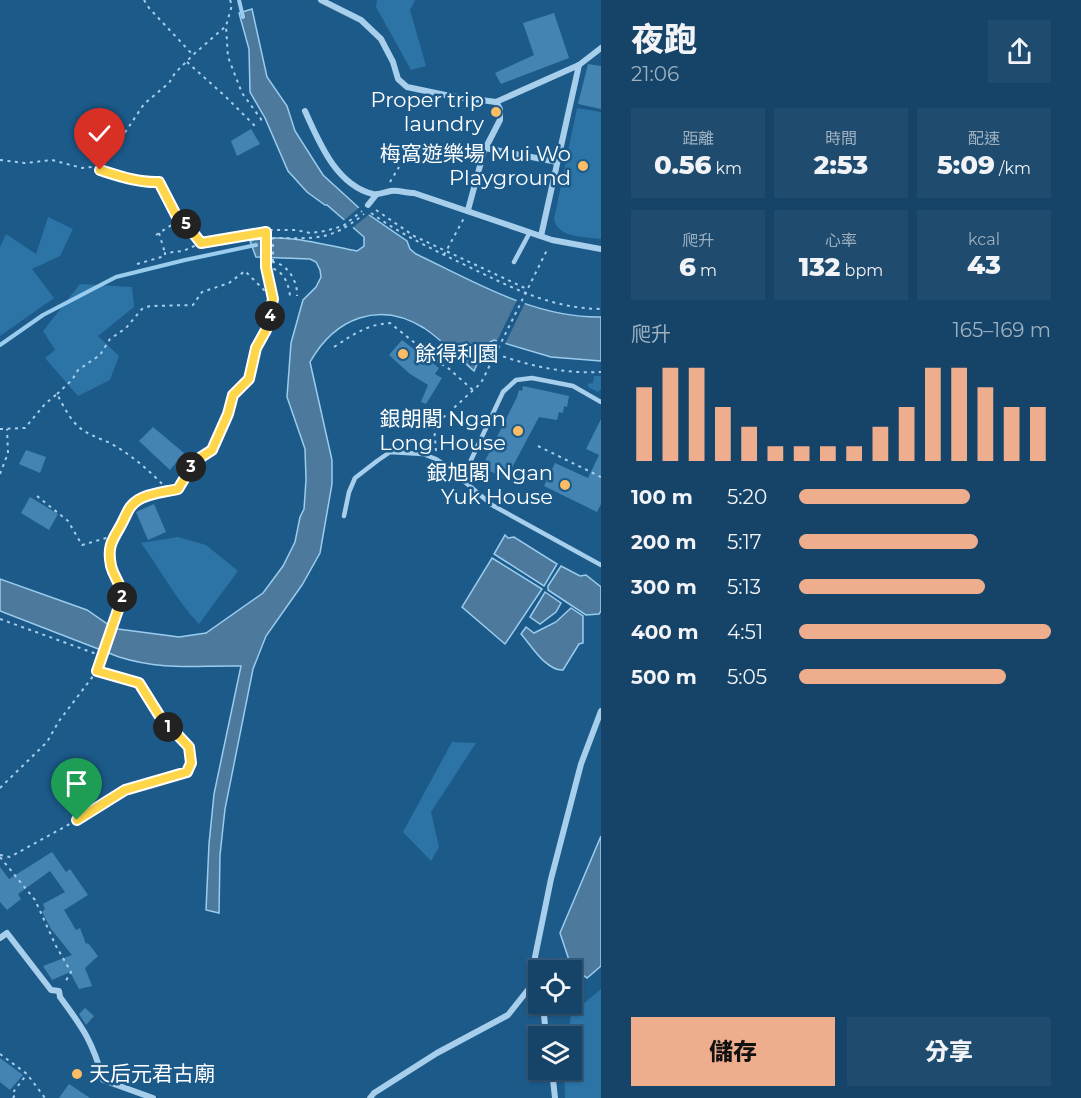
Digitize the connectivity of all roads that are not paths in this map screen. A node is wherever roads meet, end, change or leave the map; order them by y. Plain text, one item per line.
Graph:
1 (321, 0) edge
2 (601, 48) edge
3 (579, 65) junction
4 (496, 102) junction
5 (305, 111) dead end
6 (485, 148) junction
7 (557, 162) junction
8 (376, 195) junction
9 (370, 206) road end
10 (468, 210) junction
11 (530, 232) junction
12 (541, 236) junction
13 (601, 249) edge
14 (514, 262) dead end
15 (601, 402) edge
16 (471, 460) dead end
17 (344, 516) dead end
18 (601, 565) edge
19 (601, 711) edge
20 (0, 939) edge
21 (535, 960) edge
22 (528, 990) edge
23 (553, 1080) edge
24 (153, 1098) edge
25 (370, 1098) edge
26 (555, 1098) edge

1 - 4 street
2 - 3 street
3 - 4 street
3 - 7 street
4 - 6 street
5 - 8 street
6 - 7 street
6 - 10 street
7 - 12 street
8 - 9 street
8 - 10 street
10 - 11 street
11 - 12 street
11 - 14 lane
12 - 13 street
15 - 16 lane
17 - 18 lane
19 - 21 street
20 - 24 street
22 - 25 street
23 - 26 street

